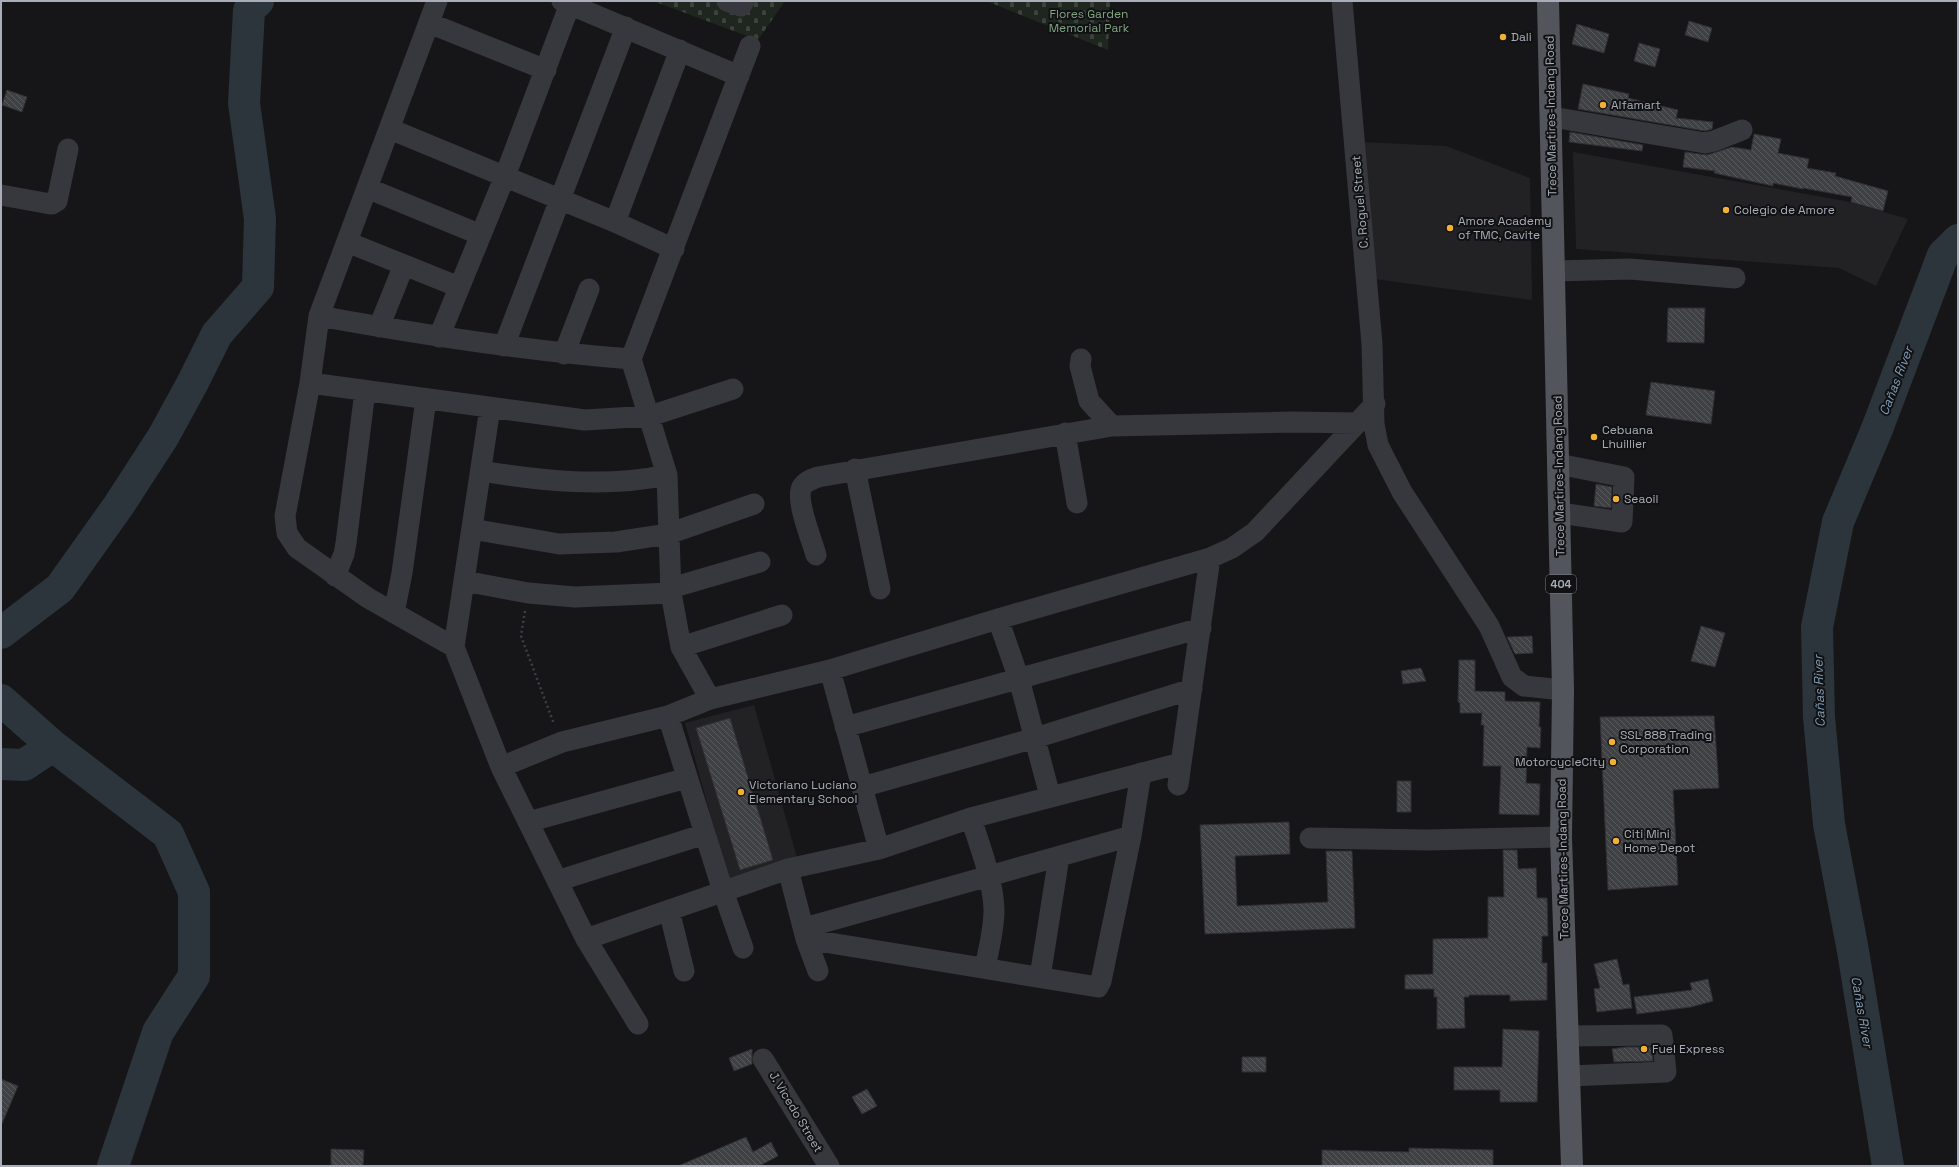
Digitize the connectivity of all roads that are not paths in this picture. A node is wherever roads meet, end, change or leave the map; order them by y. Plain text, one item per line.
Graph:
1 (437, 1) edge
2 (727, 1) edge
3 (744, 1) edge
4 (1342, 1) edge
5 (1548, 1) edge
6 (566, 3) edge
7 (429, 24) junction
8 (626, 27) junction
9 (750, 46) dead end
10 (680, 50) junction
11 (546, 70) junction
12 (739, 76) junction
13 (1552, 117) junction
14 (390, 128) junction
15 (1742, 130) dead end
16 (68, 149) dead end
17 (505, 176) junction
18 (367, 188) junction
19 (1, 195) edge
20 (560, 200) junction
21 (615, 222) junction
22 (481, 235) junction
23 (347, 242) junction
24 (674, 249) junction
25 (404, 265) junction
26 (1555, 271) junction
27 (1735, 278) dead end
28 (459, 287) junction
29 (589, 288) dead end
30 (319, 316) junction
31 (379, 327) junction
32 (439, 337) junction
33 (504, 346) junction
34 (564, 354) junction
35 (631, 359) junction
36 (1081, 359) dead end
37 (310, 383) junction
38 (733, 389) dead end
39 (365, 390) junction
40 (426, 399) junction
41 (1375, 404) junction
42 (490, 408) junction
43 (650, 416) junction
44 (1358, 423) junction
45 (1112, 426) junction
46 (1065, 433) junction
47 (1558, 464) junction
48 (855, 469) junction
49 (481, 471) junction
50 (667, 475) junction
51 (1077, 503) dead end
52 (754, 504) dead end
53 (1560, 512) junction
54 (472, 529) junction
55 (668, 534) junction
56 (816, 555) dead end
57 (1210, 558) junction
58 (760, 562) dead end
59 (336, 576) junction
60 (464, 581) junction
61 (880, 589) dead end
62 (671, 591) junction
63 (394, 613) junction
64 (782, 615) dead end
65 (998, 618) junction
66 (1201, 628) junction
67 (454, 647) junction
68 (681, 647) junction
69 (830, 670) junction
70 (1019, 679) junction
71 (1192, 689) junction
72 (1563, 690) junction
73 (710, 699) junction
74 (668, 716) junction
75 (845, 727) junction
76 (1035, 738) junction
77 (1181, 763) junction
78 (501, 767) junction
79 (1141, 773) junction
80 (688, 778) junction
81 (1178, 785) dead end
82 (862, 787) junction
83 (1050, 796) junction
84 (971, 818) junction
85 (528, 822) junction
86 (705, 834) junction
87 (1131, 836) junction
88 (1561, 837) junction
89 (1310, 838) dead end
90 (879, 849) junction
91 (1059, 857) junction
92 (788, 869) junction
93 (990, 877) junction
94 (557, 881) junction
95 (723, 891) junction
96 (669, 910) junction
97 (805, 934) junction
98 (586, 939) junction
99 (743, 948) dead end
100 (985, 968) junction
101 (684, 971) dead end
102 (818, 971) dead end
103 (1040, 977) junction
104 (638, 1024) dead end
105 (1567, 1036) junction
106 (763, 1059) dead end
107 (1569, 1076) junction
108 (829, 1166) edge
109 (1572, 1166) edge

1 - 7 street
2 - 3 street
4 - 41 street, C. Roguel Street
5 - 13 main road, Trece Martires-Indang Road / 404
6 - 8 street
6 - 11 street
7 - 11 street
7 - 14 street
8 - 10 street
8 - 20 street
9 - 12 street
10 - 12 street
10 - 21 street
11 - 17 street
12 - 24 street
13 - 15 street
13 - 26 main road, Trece Martires-Indang Road / 404
14 - 17 street
14 - 18 street
16 - 19 street
17 - 20 street
17 - 22 street
18 - 22 street
18 - 23 street
20 - 21 street
20 - 33 street
21 - 24 street
22 - 28 street
23 - 25 street
23 - 30 street
24 - 35 street
25 - 28 street
25 - 31 street
26 - 27 street
26 - 47 main road, Trece Martires-Indang Road / 404
28 - 32 street
29 - 34 street
30 - 31 street
30 - 37 street
31 - 32 street
32 - 33 street
33 - 34 street
34 - 35 street
35 - 43 street
36 - 45 street
37 - 39 street
37 - 59 street
38 - 43 street
39 - 40 street
39 - 59 street
40 - 42 street
40 - 63 street
41 - 44 street
41 - 72 street, C. Roguel Street
42 - 43 street
42 - 49 street
43 - 50 street
44 - 45 street
44 - 57 street
45 - 46 street
46 - 48 street
46 - 51 street
47 - 53 main road, Trece Martires-Indang Road / 404
47 - 53 street
48 - 56 street
48 - 61 street
49 - 50 street
49 - 54 street
50 - 55 street
52 - 55 street
53 - 72 main road, Trece Martires-Indang Road / 404
54 - 55 street
54 - 60 street
55 - 62 street
57 - 65 street
57 - 66 street
58 - 62 street
59 - 63 street
60 - 62 street
60 - 67 street
62 - 68 street
63 - 67 street
64 - 68 street
65 - 69 street
65 - 70 street
66 - 70 street
66 - 71 street
67 - 78 street
68 - 73 street
69 - 73 street
69 - 75 street
70 - 75 street
70 - 76 street
71 - 76 street
71 - 77 street
72 - 88 main road, Trece Martires-Indang Road / 404
73 - 74 street
74 - 78 street
74 - 80 street
75 - 82 street
76 - 82 street
76 - 83 street
77 - 79 street
77 - 81 street
78 - 85 street
79 - 83 street
79 - 87 street
80 - 85 street
80 - 86 street
82 - 90 street
83 - 84 street
84 - 90 street
84 - 93 street
85 - 94 street
86 - 94 street
86 - 95 street
87 - 91 street
87 - 103 street
88 - 89 street
88 - 105 main road, Trece Martires-Indang Road / 404
90 - 92 street
91 - 93 street
91 - 103 street
92 - 95 street
92 - 97 street
93 - 97 street
93 - 100 street
94 - 98 street
95 - 96 street
95 - 99 street
96 - 98 street
96 - 101 street
97 - 100 street
97 - 102 street
98 - 104 street
100 - 103 street
105 - 107 main road, Trece Martires-Indang Road / 404
105 - 107 street
106 - 108 street, J. Vicedo Street
107 - 109 main road, Trece Martires-Indang Road / 404

